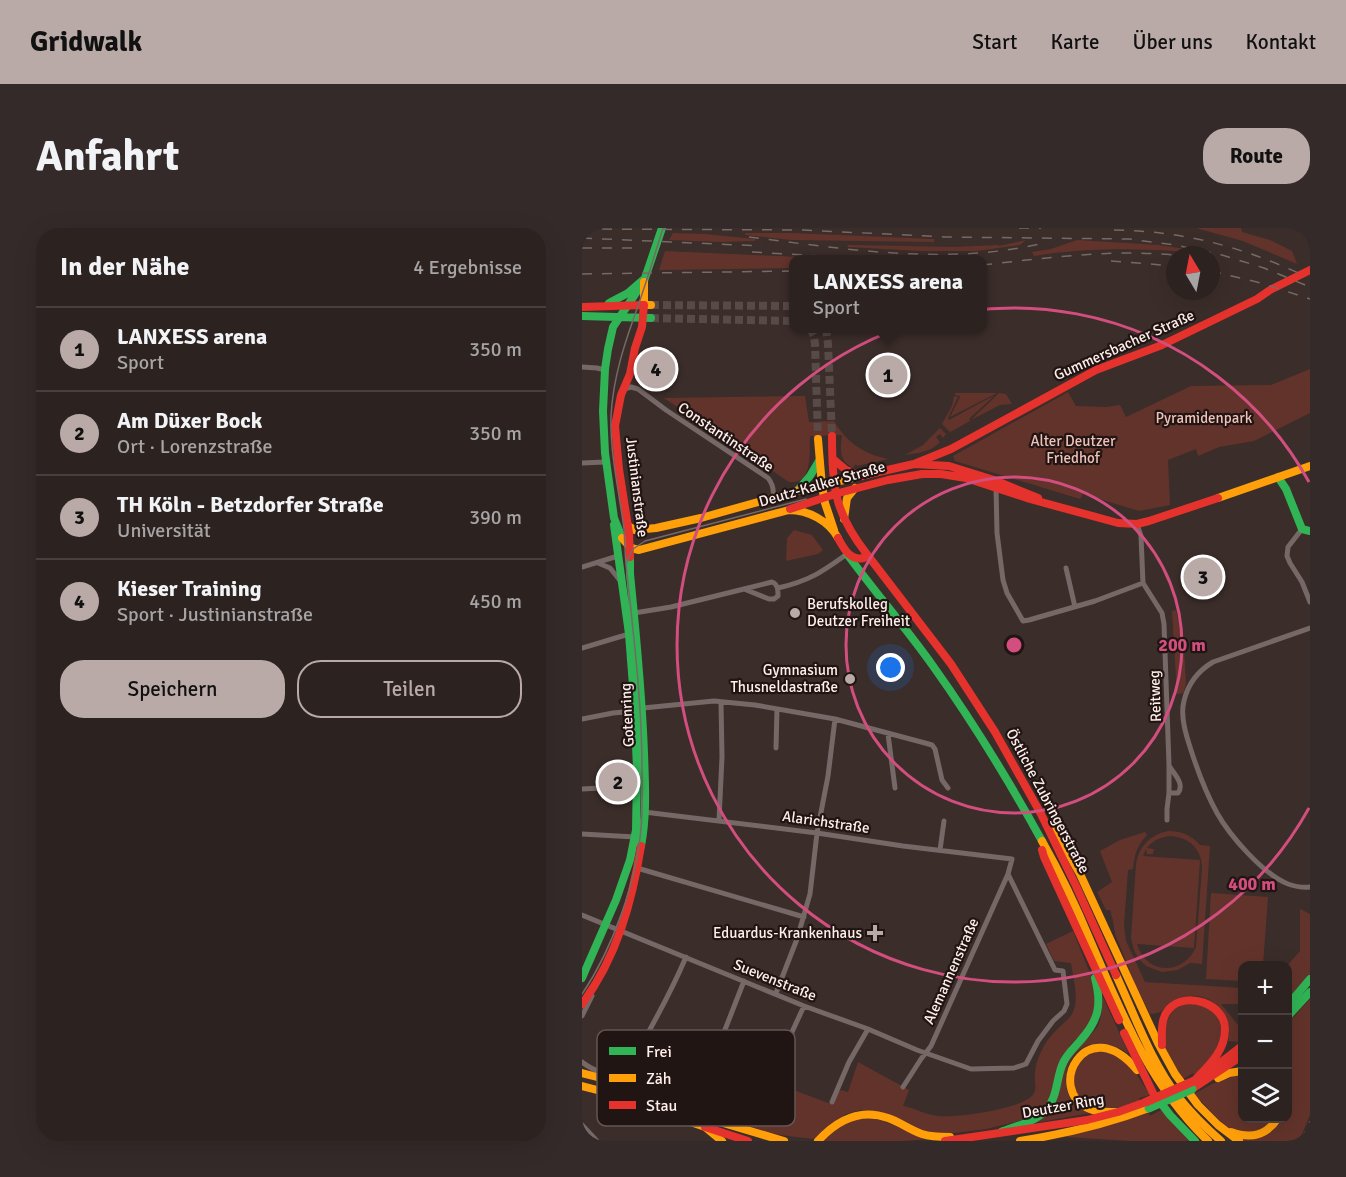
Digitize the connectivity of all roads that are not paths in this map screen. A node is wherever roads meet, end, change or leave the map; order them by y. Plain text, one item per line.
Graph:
1 (662, 228) edge
2 (1310, 270) edge
3 (644, 279) junction
4 (605, 305) junction
5 (627, 305) junction
6 (647, 305) junction
7 (582, 306) edge
8 (582, 316) edge
9 (620, 317) junction
10 (647, 318) junction
11 (582, 367) edge
12 (605, 370) junction
13 (624, 389) junction
14 (832, 436) tunnel mouth
15 (818, 439) tunnel mouth
16 (951, 449) junction
17 (819, 459) junction
18 (833, 459) junction
19 (605, 462) junction
20 (582, 463) edge
21 (914, 464) junction
22 (938, 465) junction
23 (1310, 466) edge
24 (1292, 472) junction
25 (922, 474) junction
26 (864, 476) junction
27 (1278, 477) junction
28 (995, 484) junction
29 (822, 486) junction
30 (855, 488) junction
31 (834, 489) junction
32 (797, 491) junction
33 (1287, 492) junction
34 (773, 497) junction
35 (824, 497) junction
36 (789, 510) junction
37 (844, 519) junction
38 (614, 524) junction
39 (1137, 524) junction
40 (628, 526) junction
41 (649, 529) junction
42 (834, 530) junction
43 (1306, 530) edge
44 (629, 547) junction
45 (848, 554) junction
46 (866, 554) junction
47 (618, 556) junction
48 (597, 562) junction
49 (582, 567) edge
50 (1066, 567) dead end
51 (1143, 583) junction
52 (622, 584) junction
53 (778, 588) junction
54 (744, 589) junction
55 (1310, 602) edge
56 (1075, 606) junction
57 (634, 613) junction
58 (1310, 628) edge
59 (628, 634) junction
60 (582, 648) edge
61 (721, 702) junction
62 (777, 709) junction
63 (639, 710) junction
64 (582, 719) edge
65 (834, 719) junction
66 (995, 732) junction
67 (888, 734) junction
68 (776, 748) dead end
69 (1169, 765) junction
70 (637, 769) junction
71 (895, 788) dead end
72 (948, 788) dead end
73 (582, 789) edge
74 (1169, 793) junction
75 (641, 812) junction
76 (719, 820) junction
77 (1167, 820) dead end
78 (944, 821) dead end
79 (1036, 831) junction
80 (817, 833) junction
81 (582, 834) edge
82 (635, 837) junction
83 (940, 850) junction
84 (1012, 859) joint
85 (637, 868) junction
86 (1008, 874) junction
87 (1310, 887) edge
88 (616, 900) junction
89 (582, 915) edge
90 (627, 916) junction
91 (804, 916) junction
92 (614, 917) junction
93 (614, 928) junction
94 (1080, 933) junction
95 (686, 957) junction
96 (1106, 965) junction
97 (582, 978) edge
98 (1310, 979) edge
99 (744, 981) junction
100 (594, 988) junction
101 (1310, 992) edge
102 (776, 993) junction
103 (1292, 999) edge
104 (582, 1004) edge
105 (804, 1006) junction
106 (1288, 1015) edge
107 (582, 1016) edge
108 (868, 1029) junction
109 (650, 1030) edge
110 (725, 1030) edge
111 (793, 1030) edge
112 (1238, 1049) edge
113 (927, 1053) junction
114 (1166, 1058) junction
115 (1238, 1058) edge
116 (582, 1062) edge
117 (597, 1070) edge
118 (1238, 1072) edge
119 (582, 1073) edge
120 (597, 1077) edge
121 (1197, 1083) junction
122 (582, 1086) edge
123 (903, 1088) dead end
124 (597, 1090) edge
125 (1153, 1093) junction
126 (832, 1102) dead end
127 (1147, 1105) junction
128 (1118, 1112) junction
129 (1275, 1123) edge
130 (582, 1125) edge
131 (1218, 1125) junction
132 (702, 1126) edge
133 (731, 1126) edge
134 (705, 1127) junction
135 (1001, 1132) junction
136 (974, 1136) junction
137 (597, 1141) edge
138 (722, 1141) edge
139 (748, 1141) edge
140 (784, 1141) edge
141 (818, 1141) edge
142 (945, 1141) edge
143 (1020, 1141) edge
144 (1195, 1141) edge
145 (1208, 1141) edge
146 (1221, 1141) edge
147 (1239, 1141) edge

1 - 3 main road
2 - 16 main road, Gummersbacher Straße
3 - 4 main road
3 - 5 main road, Justinianstraße
3 - 6 main road, Justinianstraße
4 - 5 main road
4 - 7 main road
5 - 6 main road
5 - 9 main road, Justinianstraße
6 - 10 main road, Justinianstraße
8 - 9 main road
9 - 10 main road
9 - 12 main road, Justinianstraße
10 - 13 main road, Justinianstraße
11 - 12 street
12 - 19 main road, Justinianstraße
13 - 34 street, Constantinstraße
13 - 40 main road, Justinianstraße
14 - 18 main road, Östliche Zubringerstraße
15 - 17 main road, Östliche Zubringerstraße
16 - 21 main road, Gummersbacher Straße
16 - 22 main road, Gummersbacher Straße
17 - 29 main road, Östliche Zubringerstraße
17 - 32 main road
18 - 26 main road
18 - 31 main road, Östliche Zubringerstraße
19 - 20 street
19 - 38 main road, Justinianstraße
21 - 22 main road, Deutz-Kalker Straße
21 - 26 main road, Deutz-Kalker Straße
22 - 25 main road, Gummersbacher Straße
22 - 28 main road, Deutz-Kalker Straße
23 - 24 main road, Deutz-Kalker Straße
24 - 27 main road, Deutz-Kalker Straße
24 - 33 main road
25 - 28 main road, Deutz-Kalker Straße
25 - 30 main road, Deutz-Kalker Straße
26 - 31 main road, Deutz-Kalker Straße
27 - 33 main road
27 - 39 main road, Deutz-Kalker Straße
28 - 39 main road, Deutz-Kalker Straße
28 - 56 street
29 - 31 main road, Deutz-Kalker Straße
29 - 32 main road, Deutz-Kalker Straße
29 - 35 main road, Östliche Zubringerstraße
30 - 31 main road, Deutz-Kalker Straße
30 - 37 main road
31 - 35 main road, Deutz-Kalker Straße
31 - 37 main road, Östliche Zubringerstraße
32 - 34 main road, Deutz-Kalker Straße
33 - 43 main road
34 - 41 main road, Deutz-Kalker Straße
35 - 36 main road, Deutz-Kalker Straße
35 - 42 main road, Östliche Zubringerstraße
36 - 42 main road, Östliche Zubringerstraße
36 - 44 main road, Deutz-Kalker Straße
37 - 46 main road, Östliche Zubringerstraße
38 - 44 main road
38 - 47 main road, Justinianstraße
39 - 51 street, Reitweg
40 - 41 main road, Deutz-Kalker Straße
40 - 44 main road, Justinianstraße
41 - 44 main road
42 - 45 main road, Östliche Zubringerstraße
43 - 55 street
44 - 47 main road
44 - 57 main road, Gotenring
45 - 46 main road
45 - 53 street
45 - 79 main road, Östliche Zubringerstraße
46 - 66 main road, Östliche Zubringerstraße
47 - 48 street
47 - 52 main road, Gotenring
48 - 49 street
48 - 52 street
50 - 56 street
51 - 56 street
51 - 69 street, Reitweg
52 - 59 main road, Gotenring
53 - 54 street
53 - 54 street
54 - 57 street
57 - 63 main road, Gotenring
58 - 87 street
59 - 60 street
59 - 63 main road, Gotenring
61 - 62 street
61 - 63 street
61 - 76 street
62 - 65 street
62 - 68 street
63 - 64 street
63 - 70 main road, Gotenring
63 - 75 main road, Gotenring
65 - 67 street
65 - 80 street
66 - 96 main road, Östliche Zubringerstraße
66 - 114 main road
67 - 71 street
67 - 72 street
69 - 74 street, Reitweg
69 - 74 street, Reitweg
70 - 73 street
70 - 75 main road, Gotenring
74 - 77 street, Reitweg
75 - 76 street, Alarichstraße
75 - 82 main road, Gotenring
75 - 85 main road, Gotenring
76 - 80 street, Alarichstraße
78 - 83 street
79 - 94 main road
79 - 96 main road, Östliche Zubringerstraße
80 - 83 street, Alarichstraße
80 - 91 street
81 - 82 street
82 - 88 main road, Gotenring
83 - 84 street, Alarichstraße
84 - 86 street, Alemannenstraße
85 - 90 main road, Gotenring
85 - 91 street
86 - 113 street, Alemannenstraße
86 - 113 street, Suevenstraße
88 - 92 main road
88 - 93 main road, Gotenring
89 - 93 street, Suevenstraße
90 - 92 main road
90 - 93 main road, Gotenring
91 - 102 street
92 - 93 main road
93 - 95 street, Suevenstraße
93 - 97 main road, Gotenring
93 - 100 main road, Gotenring
94 - 125 main road
94 - 135 main road
95 - 99 street, Suevenstraße
95 - 109 street
96 - 145 main road, Östliche Zubringerstraße
96 - 146 main road, Östliche Zubringerstraße
98 - 103 main road
99 - 102 street, Suevenstraße
99 - 110 street
100 - 104 main road, Gotenring
100 - 107 street
101 - 106 main road
102 - 105 street, Suevenstraße
105 - 108 street, Suevenstraße
105 - 111 street
108 - 113 street, Suevenstraße
108 - 126 street
112 - 121 main road, Deutzer Ring
113 - 123 street, Alemannenstraße
114 - 121 main road
114 - 131 main road
115 - 121 main road, Deutzer Ring
116 - 117 street
118 - 121 main road
119 - 120 main road
121 - 127 main road, Deutzer Ring, bridge
122 - 124 main road
125 - 128 main road
125 - 144 main road
127 - 128 main road, Deutzer Ring
127 - 143 main road, Deutzer Ring
128 - 135 main road, Deutzer Ring
129 - 131 main road
130 - 137 street
131 - 147 main road
132 - 134 main road
133 - 140 main road
134 - 138 main road
134 - 139 main road
135 - 136 main road, Deutzer Ring
136 - 141 main road
136 - 142 main road, Deutzer Ring

